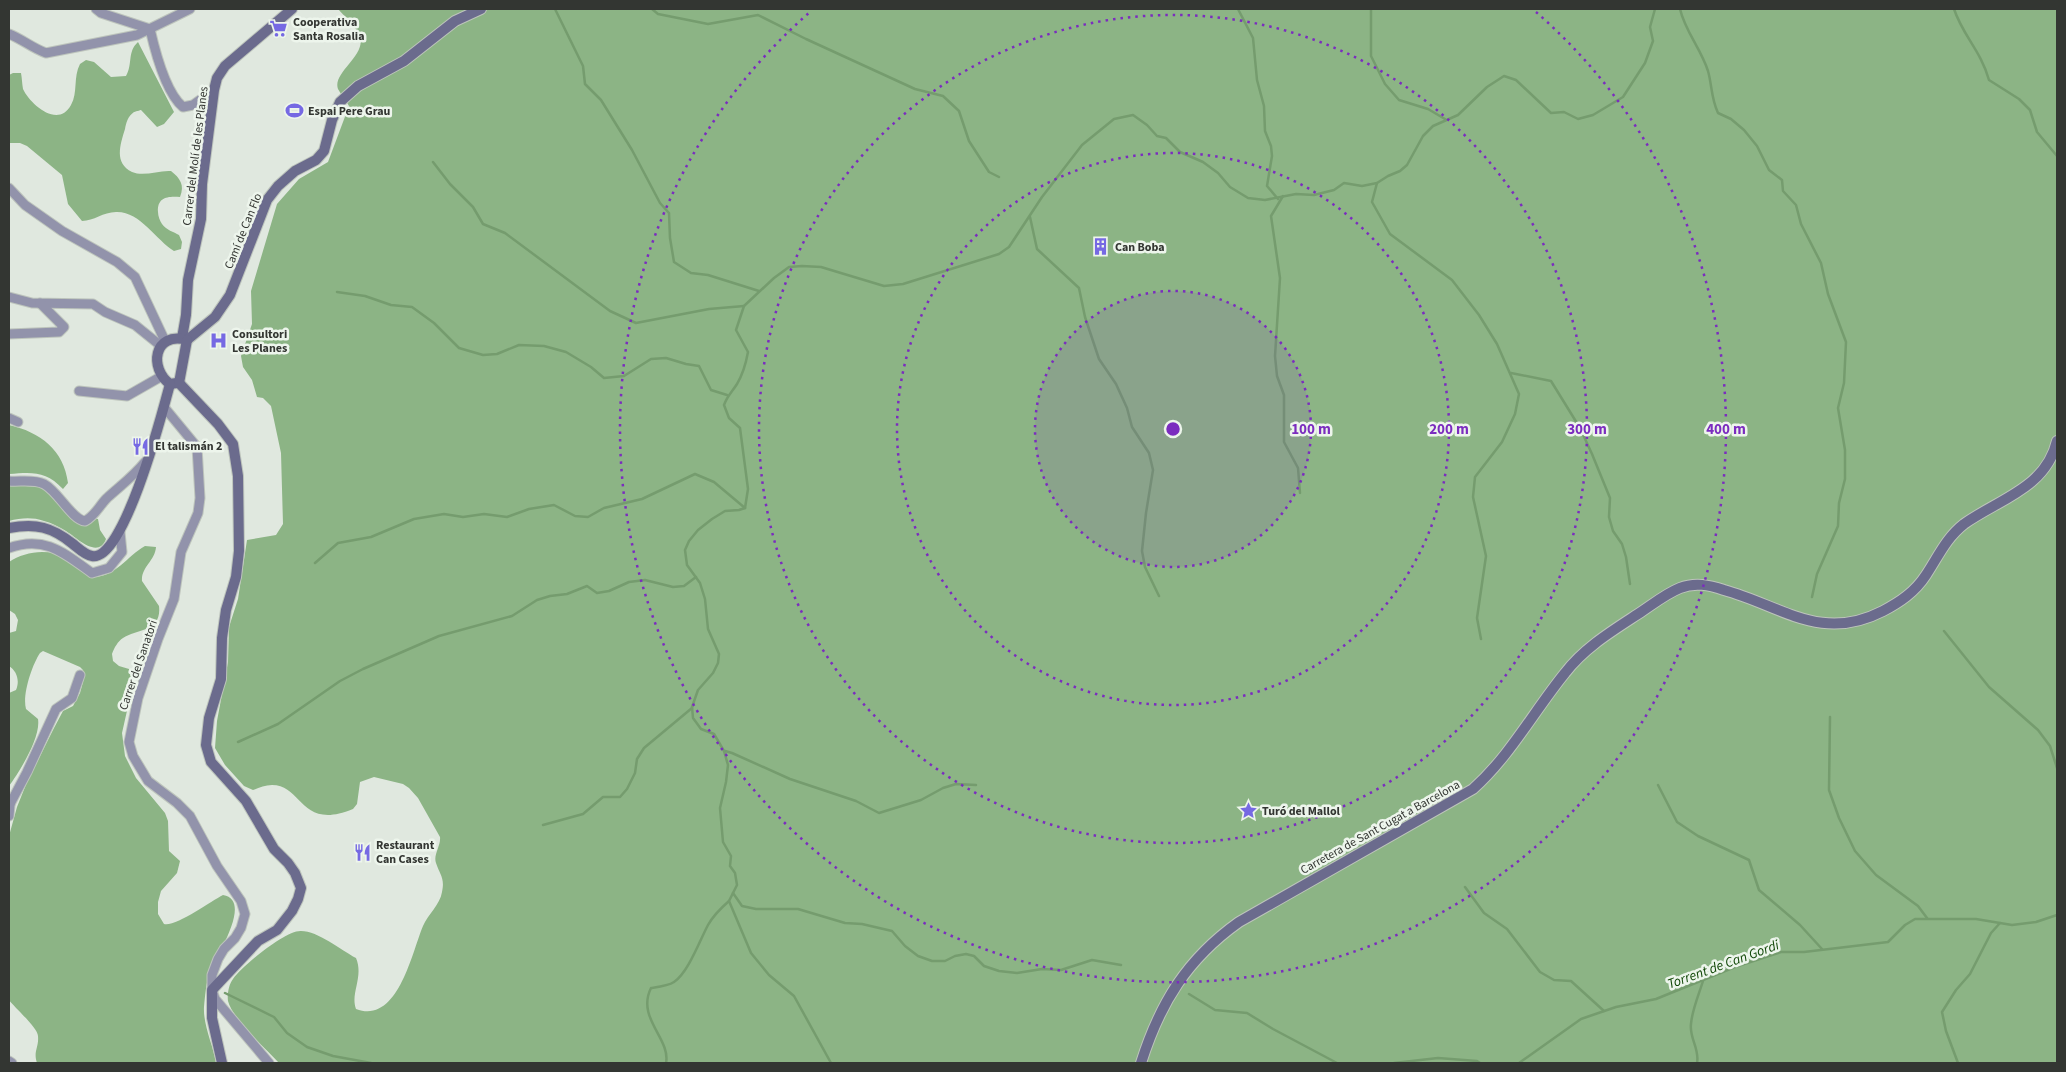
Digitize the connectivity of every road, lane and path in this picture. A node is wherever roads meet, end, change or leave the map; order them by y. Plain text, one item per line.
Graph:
1 (96, 9) edge
2 (190, 9) edge
3 (292, 9) edge
4 (481, 9) edge
5 (150, 29) junction
6 (9, 34) edge
7 (214, 90) junction
8 (9, 188) edge
9 (9, 297) edge
10 (40, 303) junction
11 (9, 334) edge
12 (185, 339) junction
13 (163, 343) junction
14 (162, 376) junction
15 (174, 383) junction
16 (79, 391) dead end
17 (164, 407) junction
18 (9, 418) edge
19 (18, 422) dead end
20 (2057, 441) edge
21 (149, 457) junction
22 (9, 481) edge
23 (9, 528) edge
24 (120, 532) junction
25 (9, 548) edge
26 (80, 675) dead end
27 (9, 806) edge
28 (9, 816) edge
29 (212, 990) junction
30 (222, 1063) edge
31 (269, 1063) edge
32 (1141, 1063) edge

1 - 5 street
2 - 5 street
3 - 7 street, Carrer del Molí de les Planes
4 - 12 street, Camí de Can Flo
5 - 6 street
5 - 7 street
7 - 12 street, Carrer del Molí de les Planes
8 - 13 street
9 - 10 street
10 - 11 street
10 - 13 street
12 - 13 street
12 - 15 street, Carrer del Molí de les Planes
13 - 14 street
14 - 15 street
14 - 16 street
15 - 17 street, Carrer del Molí de les Planes
15 - 29 street
17 - 21 street, Carrer del Molí de les Planes
17 - 29 street, Carrer del Sanatori
18 - 19 street
20 - 32 street, Carretera de Sant Cugat a Barcelona
21 - 22 street
21 - 24 street, Carrer del Molí de les Planes
23 - 24 street, Carrer del Molí de les Planes
24 - 25 street
26 - 27 street
27 - 28 street
29 - 30 street
29 - 31 street

